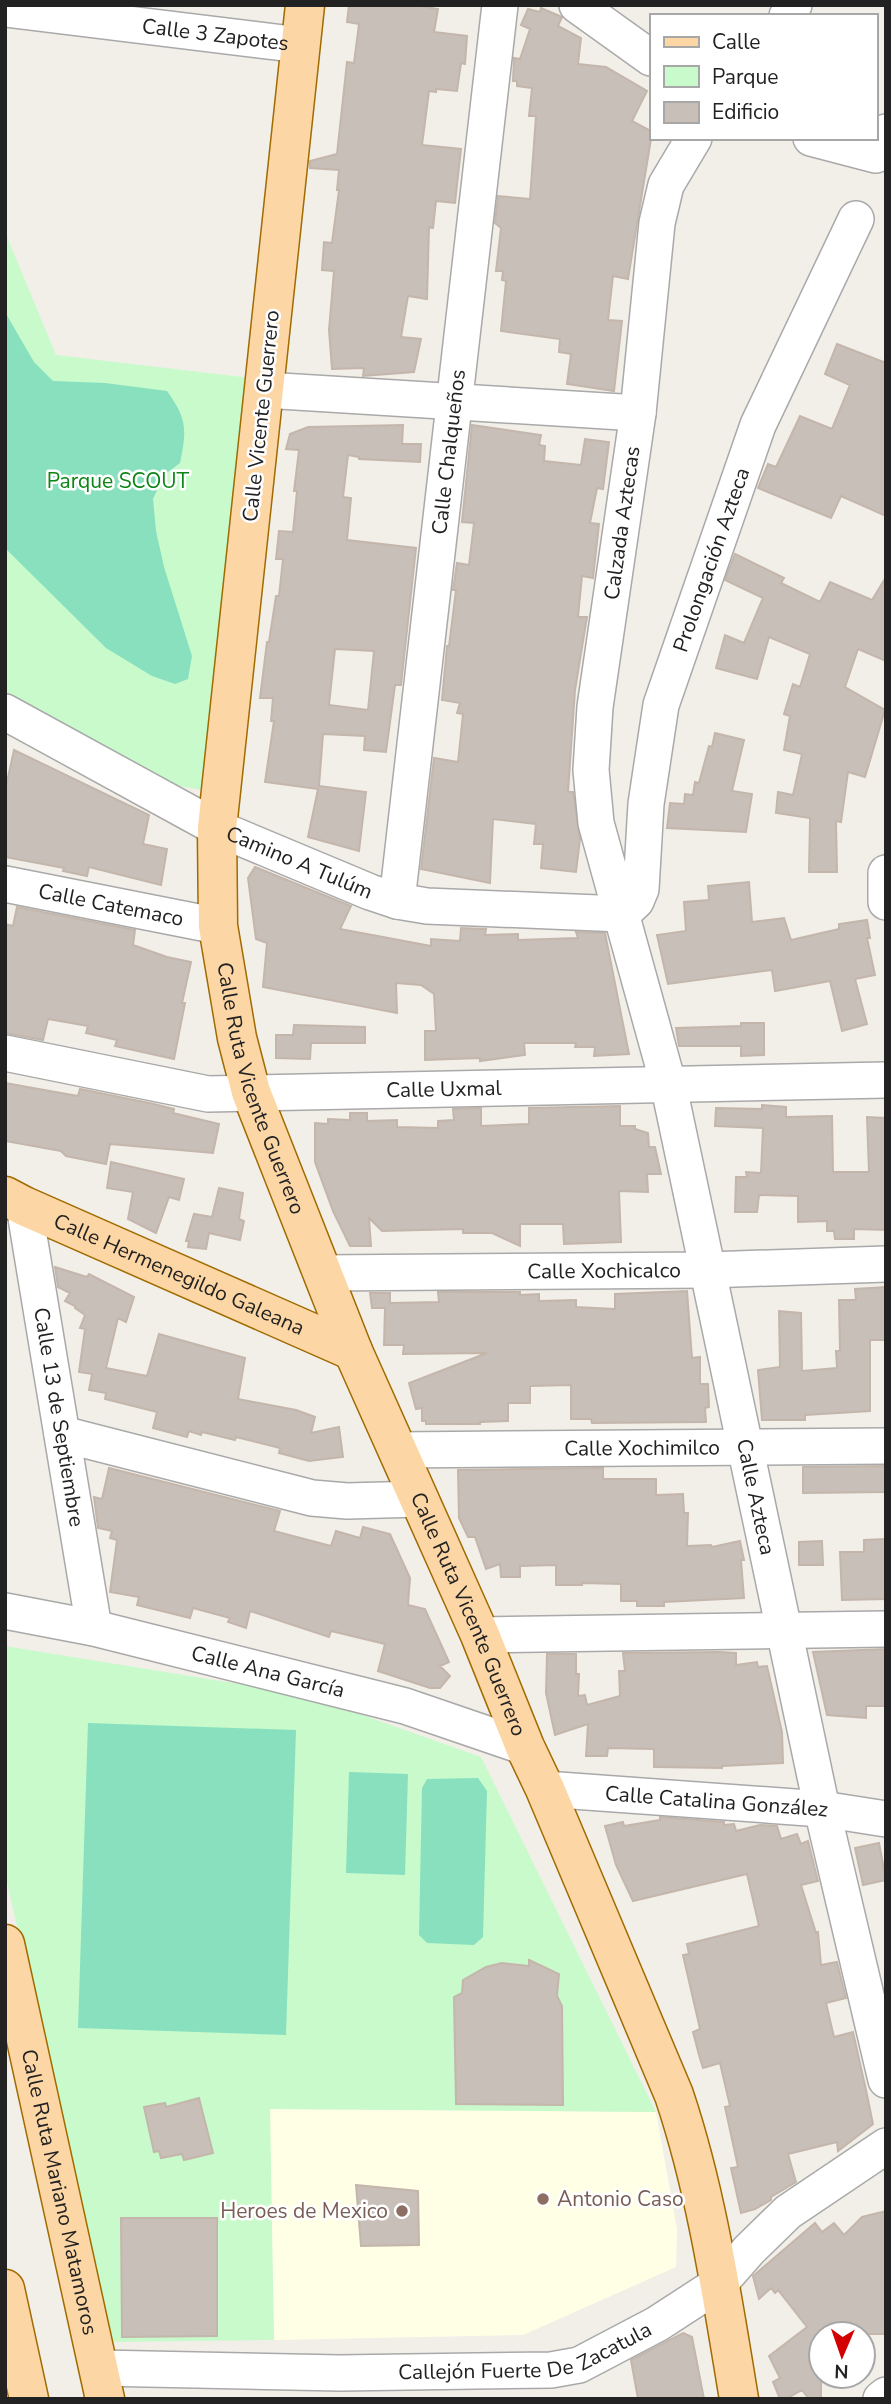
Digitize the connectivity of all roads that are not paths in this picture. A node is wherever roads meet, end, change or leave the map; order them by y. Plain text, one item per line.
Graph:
1 (305, 5) edge
2 (500, 5) edge
3 (577, 5) edge
4 (5, 9) edge
5 (300, 45) junction
6 (650, 57) edge
7 (693, 140) edge
8 (834, 140) edge
9 (881, 144) edge
10 (856, 219) dead end
11 (264, 390) junction
12 (453, 402) junction
13 (638, 413) junction
14 (5, 712) edge
15 (217, 828) junction
16 (886, 873) edge
17 (5, 884) edge
18 (397, 901) junction
19 (886, 902) edge
20 (622, 914) junction
21 (218, 926) junction
22 (5, 1053) edge
23 (886, 1080) edge
24 (668, 1083) junction
25 (250, 1092) junction
26 (15, 1201) edge
27 (886, 1264) edge
28 (707, 1270) junction
29 (321, 1273) junction
30 (353, 1352) junction
31 (62, 1434) junction
32 (886, 1446) edge
33 (747, 1448) junction
34 (397, 1450) junction
35 (420, 1499) junction
36 (5, 1611) edge
37 (94, 1628) junction
38 (886, 1629) edge
39 (785, 1630) junction
40 (480, 1634) junction
41 (525, 1747) junction
42 (545, 1789) junction
43 (822, 1809) junction
44 (886, 1819) edge
45 (5, 1944) edge
46 (886, 2080) edge
47 (886, 2146) edge
48 (720, 2283) junction
49 (5, 2289) edge
50 (102, 2383) edge
51 (553, 2384) edge
52 (342, 2386) edge
53 (886, 2395) edge
54 (29, 2399) edge
55 (739, 2399) edge
56 (881, 2399) edge

1 - 5 main road, Calle Vicente Guerrero
2 - 12 street, Calle Chalqueños
3 - 6 street
4 - 5 street, Calle 3 Zapotes
5 - 11 main road, Calle Vicente Guerrero
7 - 13 street, Calzada Aztecas
8 - 9 street
10 - 20 street, Prolongación Azteca
11 - 12 street
11 - 15 main road, Calle Vicente Guerrero
12 - 13 street
12 - 18 street, Calle Chalqueños
13 - 20 street, Calzada Aztecas
14 - 15 street, Camino A Tulúm
15 - 18 street, Camino A Tulúm
15 - 21 main road, Calle Ruta Vicente Guerrero
16 - 19 street
17 - 21 street, Calle Catemaco
18 - 20 street, Camino A Tulúm
20 - 24 street, Calle Azteca
21 - 25 main road, Calle Ruta Vicente Guerrero
22 - 25 street, Calle Uxmal
23 - 24 street, Calle Uxmal
24 - 25 street, Calle Uxmal
24 - 28 street, Calle Azteca
25 - 29 main road, Calle Ruta Vicente Guerrero
26 - 30 main road, Calle Hermenegildo Galeana
26 - 31 street, Calle 13 de Septiembre
27 - 28 street, Calle Xochicalco
28 - 29 street, Calle Xochicalco
28 - 33 street, Calle Azteca
29 - 30 main road, Calle Ruta Vicente Guerrero
30 - 34 main road, Calle Ruta Vicente Guerrero
31 - 35 street
31 - 37 street, Calle 13 de Septiembre
32 - 33 street, Calle Xochimilco
33 - 34 street, Calle Xochimilco
33 - 39 street, Calle Azteca
34 - 35 main road, Calle Ruta Vicente Guerrero
35 - 40 main road, Calle Ruta Vicente Guerrero
36 - 37 street, Calle Ana García
37 - 41 street, Calle Ana García
38 - 39 street
39 - 40 street
39 - 43 street, Calle Azteca
40 - 41 main road, Calle Ruta Vicente Guerrero
41 - 42 main road, Calle Ruta Vicente Guerrero
42 - 43 street, Calle Catalina González
42 - 48 main road, Calle Ruta Vicente Guerrero
43 - 44 street, Calle Catalina González
43 - 46 street, Calle Azteca
45 - 50 main road, Calle Ruta Mariano Matamoros
47 - 48 street, Callejón Fuerte De Zacatula
48 - 51 street, Callejón Fuerte De Zacatula
48 - 55 main road, Calle Ruta Vicente Guerrero
49 - 54 main road
50 - 52 street, Callejón Fuerte De Zacatula
51 - 52 street, Callejón Fuerte De Zacatula
53 - 56 street

